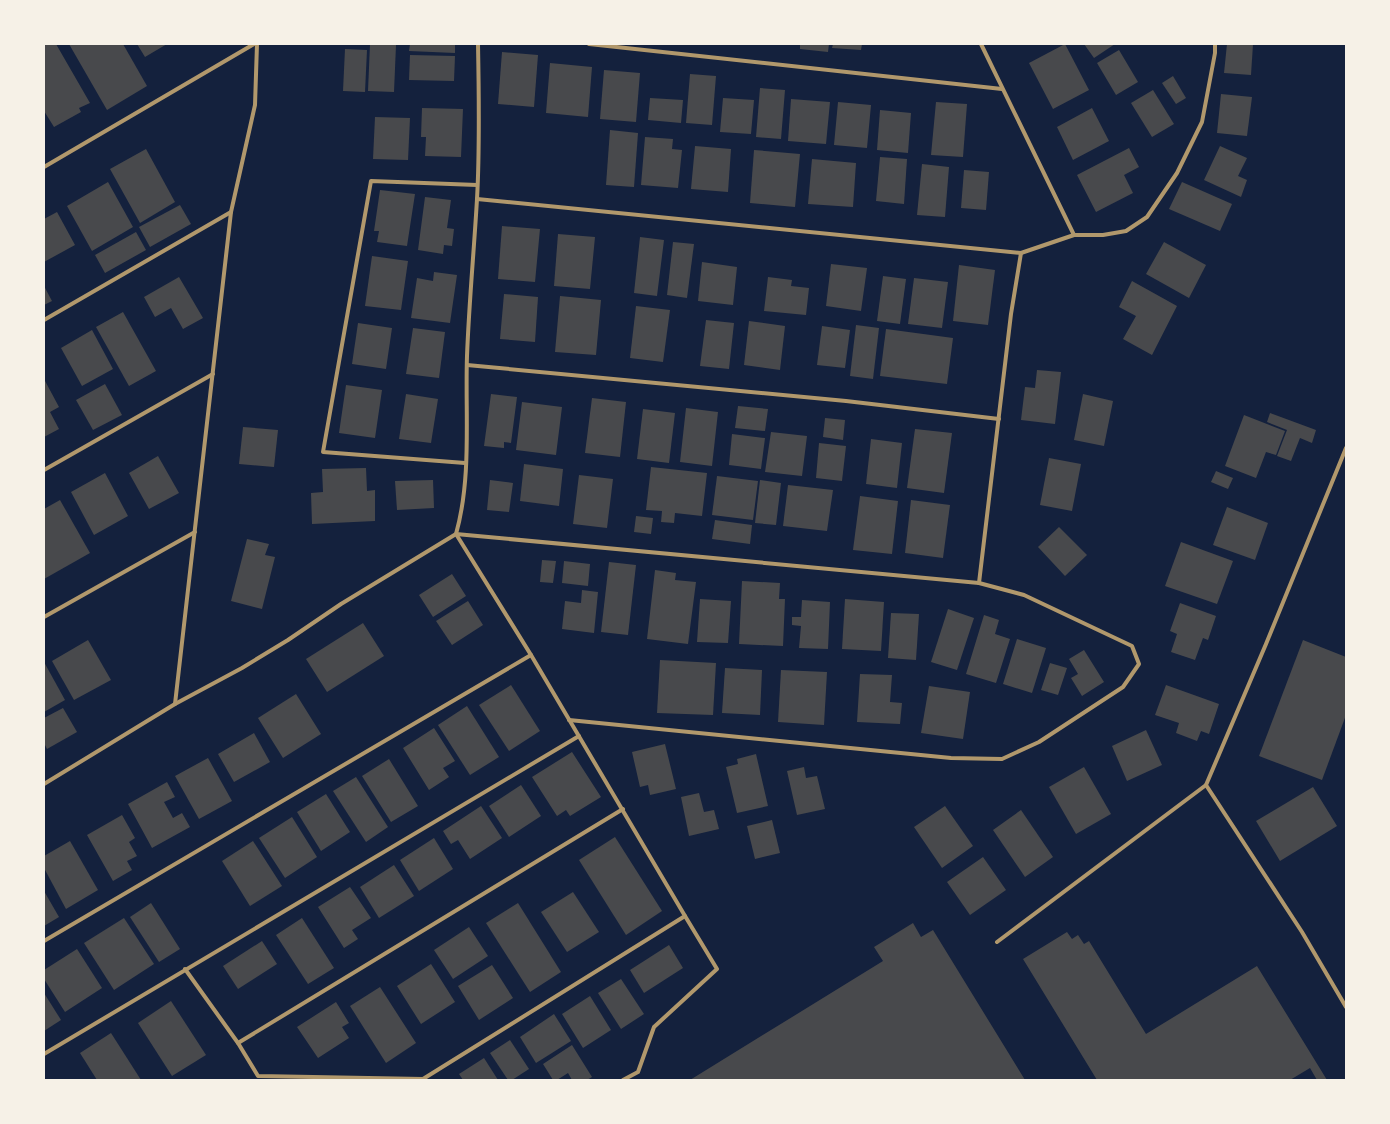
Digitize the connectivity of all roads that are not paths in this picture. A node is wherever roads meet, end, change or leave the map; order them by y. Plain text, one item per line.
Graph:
1 (254, 44) edge
2 (258, 44) edge
3 (478, 44) edge
4 (589, 44) edge
5 (981, 44) edge
6 (1215, 44) edge
7 (1002, 89) junction
8 (44, 166) edge
9 (478, 184) junction
10 (477, 199) junction
11 (231, 212) junction
12 (1074, 235) junction
13 (1021, 253) junction
14 (44, 320) edge
15 (467, 365) junction
16 (213, 374) junction
17 (999, 419) junction
18 (1346, 448) edge
19 (466, 462) junction
20 (44, 470) edge
21 (195, 532) junction
22 (456, 534) junction
23 (979, 583) junction
24 (44, 617) edge
25 (531, 655) junction
26 (175, 704) junction
27 (569, 720) junction
28 (579, 736) junction
29 (44, 784) edge
30 (1206, 785) junction
31 (623, 809) junction
32 (685, 916) junction
33 (44, 941) edge
34 (997, 942) dead end
35 (185, 969) junction
36 (1346, 1007) edge
37 (238, 1043) junction
38 (44, 1054) edge
39 (424, 1079) edge
40 (623, 1080) edge

1 - 8 street
2 - 11 street
3 - 9 street
4 - 7 street
5 - 7 street
6 - 12 street
7 - 12 street
9 - 10 street
9 - 19 street
10 - 13 street
10 - 15 street
11 - 14 street
11 - 16 street
12 - 13 street
13 - 17 street
15 - 17 street
15 - 19 street
16 - 20 street
16 - 21 street
17 - 23 street
18 - 30 street
19 - 22 street
21 - 24 street
21 - 26 street
22 - 23 street
22 - 25 street
22 - 26 street
23 - 27 street
25 - 27 street
25 - 33 street
26 - 29 street
27 - 28 street
28 - 31 street
28 - 35 street
30 - 34 street
30 - 36 street
31 - 32 street
31 - 37 street
32 - 39 street
32 - 40 street
35 - 37 street
35 - 38 street
37 - 39 street

